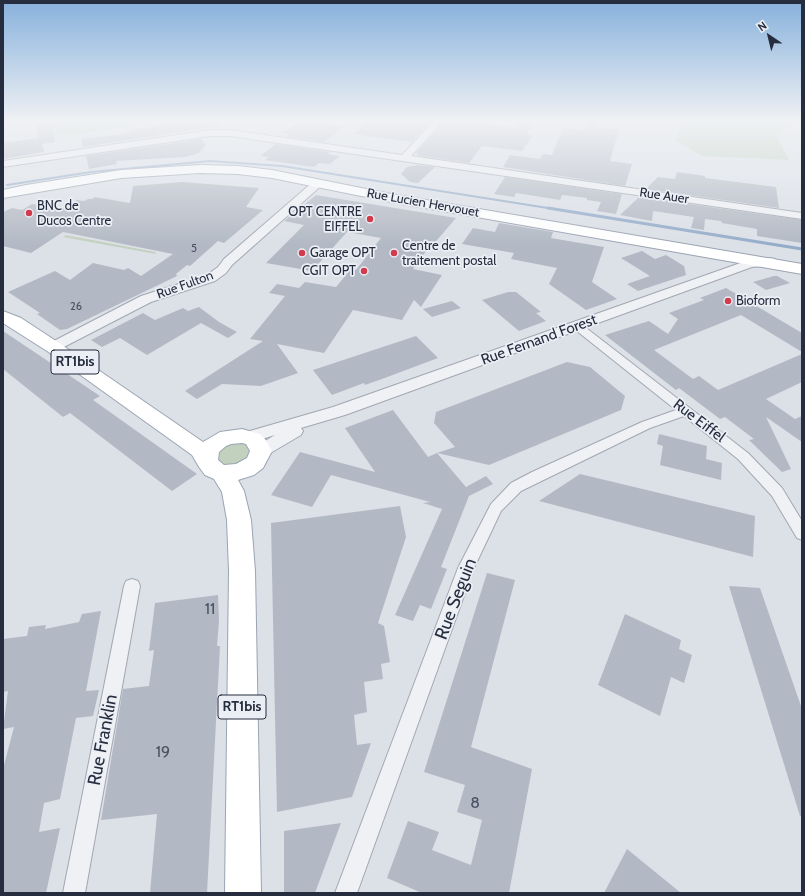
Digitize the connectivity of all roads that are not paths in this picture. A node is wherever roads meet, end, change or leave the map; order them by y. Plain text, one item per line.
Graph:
1 (18, 162) edge
2 (423, 162) edge
3 (3, 164) edge
4 (318, 183) junction
5 (3, 194) edge
6 (802, 216) edge
7 (653, 243) junction
8 (735, 263) junction
9 (799, 266) edge
10 (3, 316) edge
11 (577, 326) junction
12 (53, 347) junction
13 (685, 411) junction
14 (145, 412) junction
15 (219, 441) junction
16 (255, 450) junction
17 (214, 467) junction
18 (239, 520) junction
19 (802, 534) edge
20 (132, 586) dead end
21 (74, 893) edge
22 (243, 893) edge
23 (346, 893) edge

1 - 3 street, Rue Auer
2 - 6 street, Rue Auer
4 - 5 main road, Rue Lucien Hervouet
4 - 7 main road, Rue Lucien Hervouet
4 - 12 street, Rue Fulton
7 - 8 main road, Rue Lucien Hervouet
7 - 9 main road, Rue Lucien Hervouet
8 - 9 main road, Rue Lucien Hervouet
8 - 11 street, Rue Fernand Forest
10 - 12 main road, RT1bis
11 - 13 street, Rue Eiffel
11 - 16 street, Rue Fernand Forest
12 - 14 main road, RT1bis
13 - 19 street, Rue Eiffel
13 - 23 street, Rue Seguin
14 - 15 main road, RT1bis
14 - 17 main road, RT1bis
15 - 16 main road
15 - 17 main road
16 - 17 main road
16 - 18 main road, RT1bis
17 - 18 main road, RT1bis
18 - 22 main road, RT1bis
20 - 21 street, Rue Franklin

